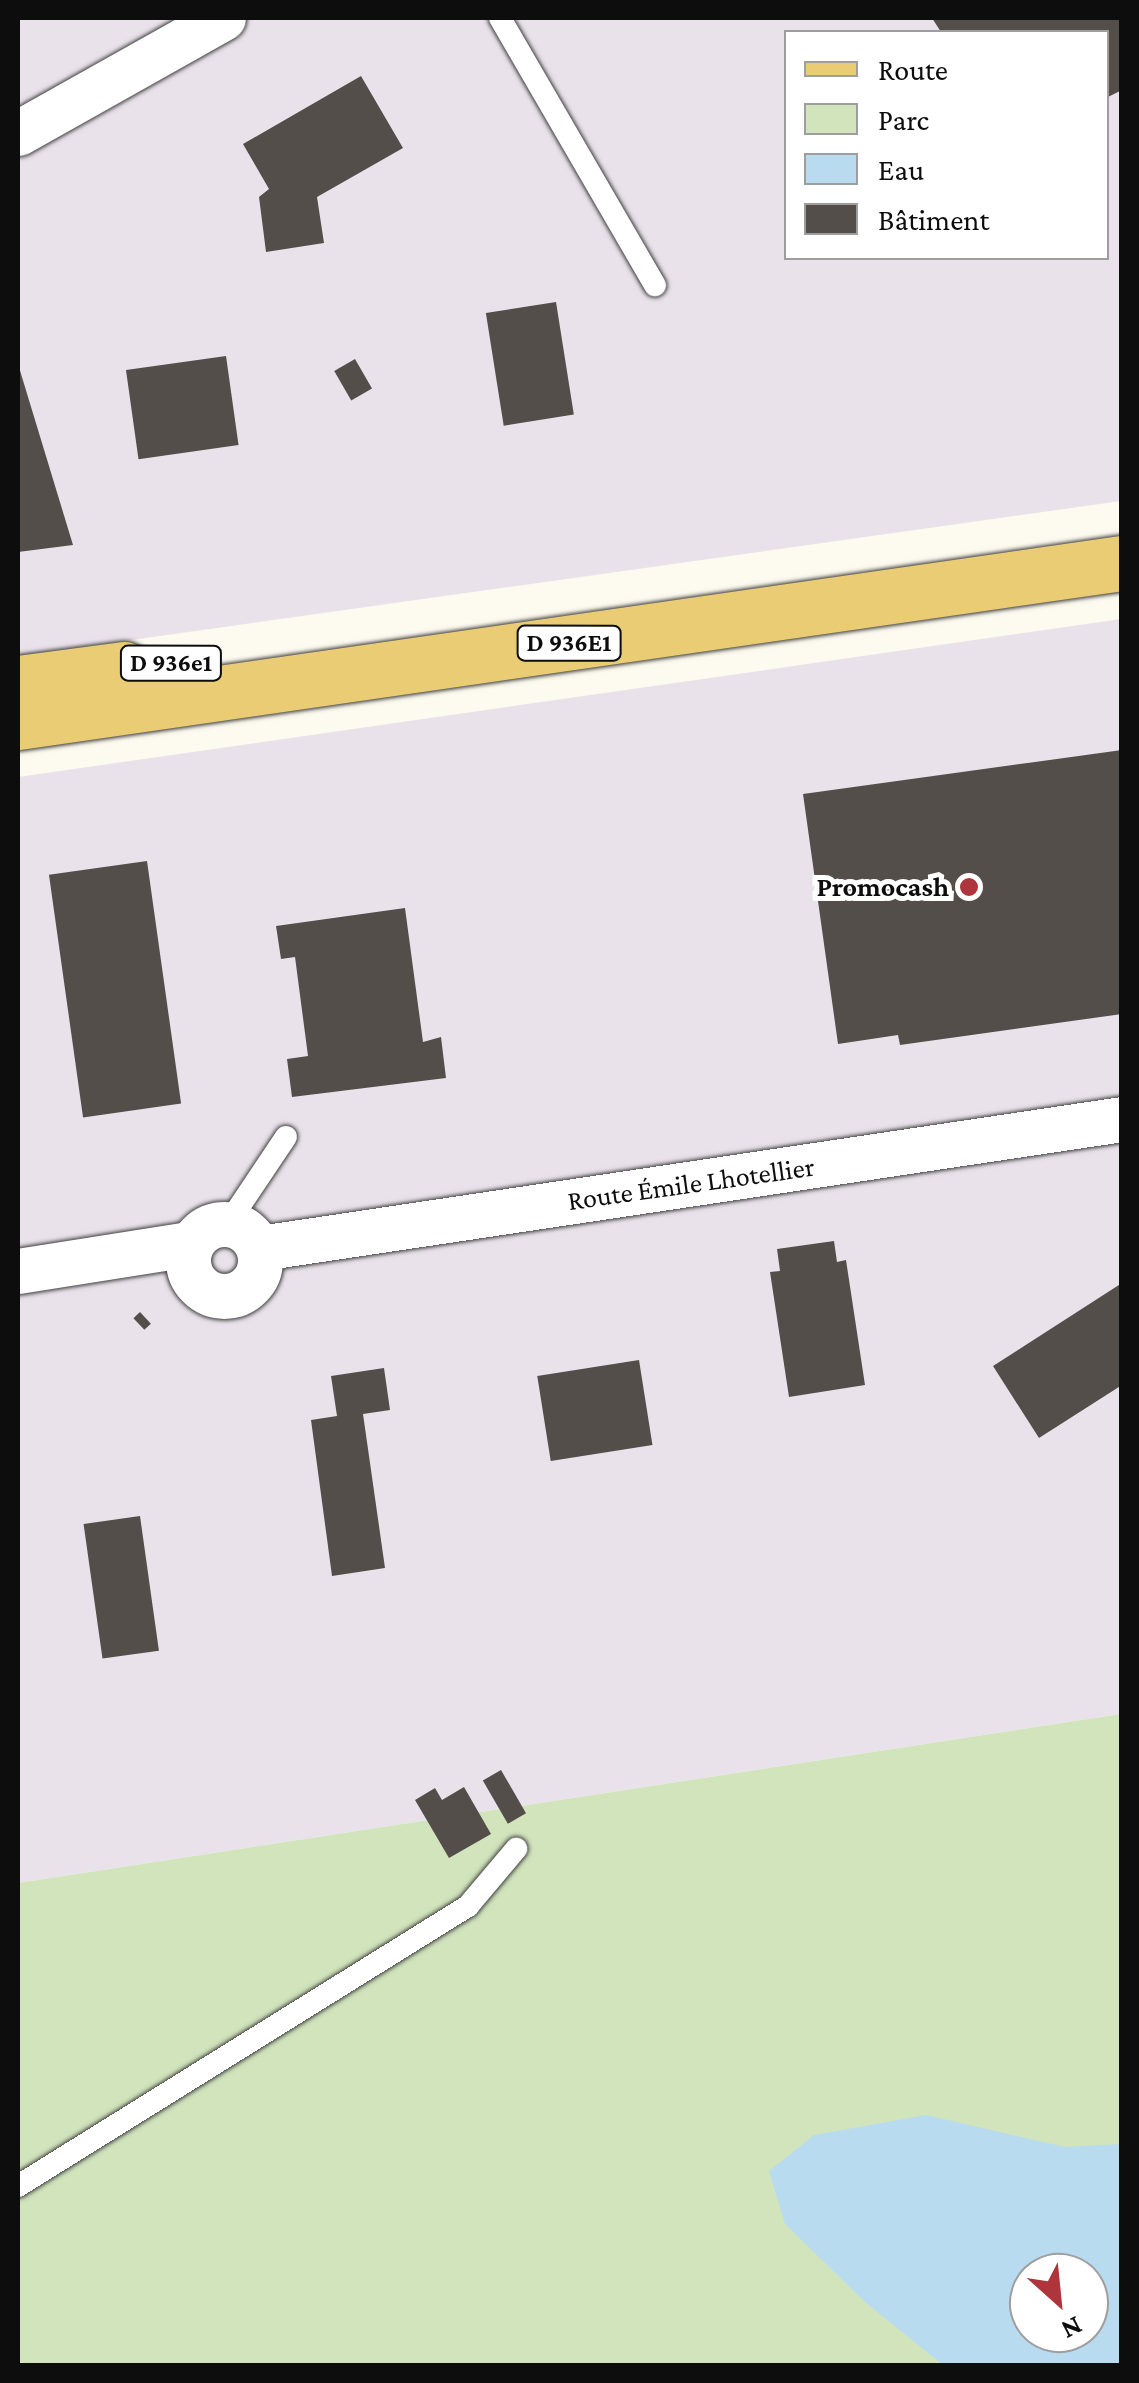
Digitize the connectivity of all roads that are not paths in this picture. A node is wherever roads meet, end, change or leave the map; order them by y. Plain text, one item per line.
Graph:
1 (224, 18) edge
2 (500, 18) edge
3 (18, 133) edge
4 (655, 285) dead end
5 (1122, 528) edge
6 (1122, 563) edge
7 (324, 643) joint
8 (18, 683) edge
9 (18, 722) edge
10 (1122, 1119) edge
11 (286, 1137) dead end
12 (225, 1239) junction
13 (18, 1271) edge
14 (516, 1850) dead end
15 (18, 2186) edge

1 - 3 street
2 - 4 lane
5 - 7 main road, D 936E1
6 - 9 main road, D 936E1
7 - 8 main road, D 936e1
10 - 12 street, Route Émile Lhotellier
11 - 12 lane
12 - 13 street, Route Émile Lhotellier
14 - 15 lane

